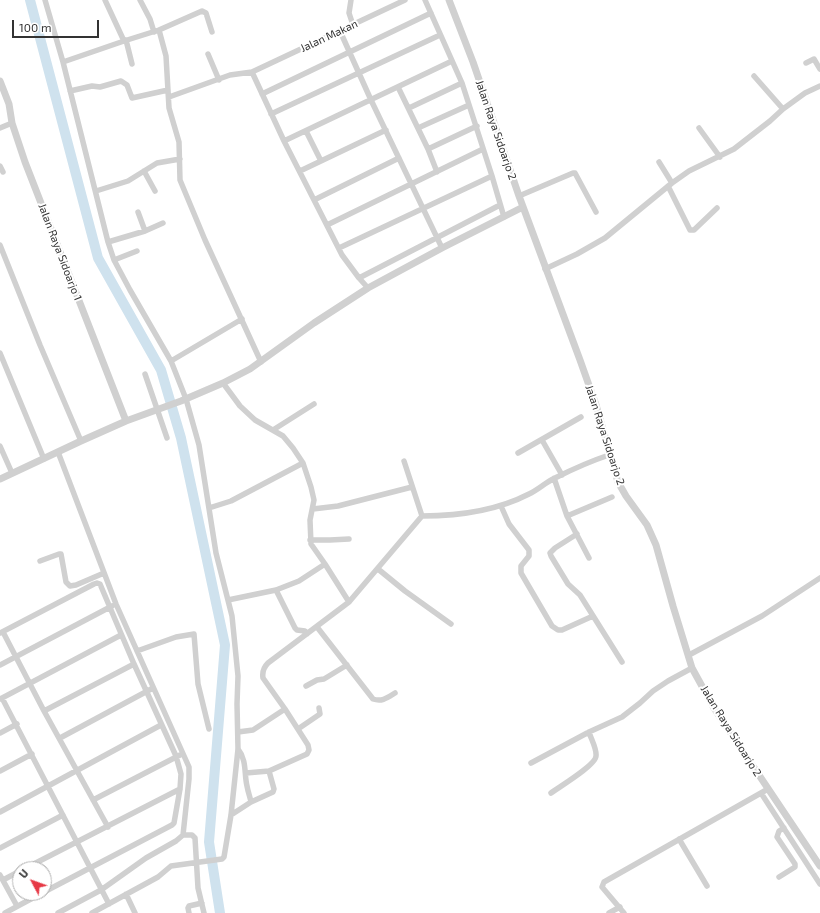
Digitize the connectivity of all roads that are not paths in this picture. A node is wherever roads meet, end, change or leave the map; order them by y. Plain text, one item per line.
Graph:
1 (45, 0) edge
2 (105, 0) edge
3 (140, 0) edge
4 (351, 0) edge
5 (405, 0) edge
6 (425, 0) edge
7 (449, 0) edge
8 (431, 13) junction
9 (353, 25) junction
10 (156, 31) junction
11 (340, 31) junction
12 (212, 32) dead end
13 (440, 35) junction
14 (125, 41) junction
15 (350, 52) junction
16 (208, 54) dead end
17 (452, 61) junction
18 (63, 62) junction
19 (806, 63) dead end
20 (132, 64) dead end
21 (820, 69) edge
22 (252, 72) junction
23 (359, 73) junction
24 (754, 76) dead end
25 (0, 80) edge
26 (219, 80) junction
27 (462, 83) junction
28 (820, 86) edge
29 (398, 87) junction
30 (168, 90) junction
31 (70, 91) junction
32 (262, 94) junction
33 (169, 97) junction
34 (371, 100) junction
35 (469, 105) junction
36 (409, 108) junction
37 (783, 109) junction
38 (271, 114) junction
39 (12, 123) junction
40 (477, 126) junction
41 (0, 128) edge
42 (418, 128) junction
43 (699, 128) dead end
44 (386, 130) junction
45 (306, 131) junction
46 (284, 141) junction
47 (428, 149) junction
48 (483, 149) junction
49 (720, 157) junction
50 (399, 158) junction
51 (180, 159) junction
52 (321, 161) junction
53 (659, 162) dead end
54 (0, 166) edge
55 (144, 171) junction
56 (300, 171) junction
57 (3, 172) dead end
58 (437, 172) junction
59 (492, 176) junction
60 (412, 184) junction
61 (670, 185) junction
62 (96, 190) junction
63 (155, 191) dead end
64 (519, 196) junction
65 (314, 200) junction
66 (500, 205) junction
67 (423, 208) junction
68 (717, 208) dead end
69 (519, 209) junction
70 (138, 212) dead end
71 (596, 212) dead end
72 (504, 217) junction
73 (163, 223) dead end
74 (327, 225) junction
75 (145, 232) junction
76 (437, 237) junction
77 (108, 242) junction
78 (0, 244) edge
79 (339, 248) junction
80 (442, 248) junction
81 (137, 251) dead end
82 (114, 260) junction
83 (545, 269) junction
84 (359, 278) junction
85 (368, 288) junction
86 (242, 319) junction
87 (0, 353) edge
88 (171, 361) junction
89 (261, 362) junction
90 (145, 374) dead end
91 (223, 383) junction
92 (183, 400) junction
93 (314, 404) dead end
94 (159, 409) junction
95 (582, 417) dead end
96 (126, 421) junction
97 (273, 430) junction
98 (167, 438) dead end
99 (81, 440) junction
100 (542, 440) junction
101 (0, 446) edge
102 (58, 452) junction
103 (518, 453) dead end
104 (606, 456) junction
105 (44, 459) junction
106 (404, 461) dead end
107 (303, 463) junction
108 (12, 473) junction
109 (562, 475) junction
110 (554, 478) junction
111 (0, 479) edge
112 (412, 487) junction
113 (612, 497) dead end
114 (501, 506) junction
115 (209, 508) junction
116 (313, 509) junction
117 (422, 516) junction
118 (567, 516) junction
119 (577, 534) junction
120 (350, 538) dead end
121 (310, 541) junction
122 (589, 558) dead end
123 (40, 561) dead end
124 (325, 564) junction
125 (378, 569) junction
126 (104, 573) junction
127 (820, 578) edge
128 (276, 590) junction
129 (228, 600) junction
130 (349, 602) junction
131 (116, 604) junction
132 (110, 607) junction
133 (593, 616) junction
134 (452, 624) dead end
135 (317, 628) junction
136 (2, 632) edge
137 (308, 634) junction
138 (121, 635) junction
139 (137, 650) junction
140 (689, 655) junction
141 (16, 656) junction
142 (622, 662) dead end
143 (134, 664) junction
144 (0, 665) edge
145 (347, 665) junction
146 (692, 669) junction
147 (29, 683) junction
148 (306, 686) dead end
149 (153, 688) junction
150 (146, 693) junction
151 (395, 693) dead end
152 (1, 698) edge
153 (319, 708) dead end
154 (285, 709) junction
155 (44, 711) junction
156 (17, 724) junction
157 (161, 725) junction
158 (209, 729) dead end
159 (298, 729) junction
160 (238, 732) junction
161 (589, 732) junction
162 (0, 733) edge
163 (60, 738) junction
164 (238, 750) junction
165 (32, 754) junction
166 (183, 754) junction
167 (176, 756) junction
168 (531, 763) dead end
169 (0, 771) edge
170 (78, 771) junction
171 (270, 771) junction
172 (246, 773) junction
173 (48, 786) junction
174 (180, 789) junction
175 (764, 791) junction
176 (551, 793) dead end
177 (93, 800) junction
178 (251, 802) junction
179 (0, 812) edge
180 (63, 815) junction
181 (231, 815) junction
182 (184, 822) junction
183 (174, 823) junction
184 (108, 827) junction
185 (784, 828) junction
186 (183, 835) junction
187 (679, 840) junction
188 (78, 842) junction
189 (0, 848) edge
190 (40, 861) edge
191 (196, 862) junction
192 (820, 866) edge
193 (91, 867) junction
194 (12, 874) edge
195 (779, 877) dead end
196 (1, 878) edge
197 (820, 884) edge
198 (707, 886) dead end
199 (52, 888) edge
200 (102, 890) junction
201 (126, 894) junction
202 (27, 901) edge
203 (202, 903) junction
204 (109, 904) junction
205 (17, 906) junction
206 (620, 907) junction
207 (5, 913) edge
208 (58, 913) edge
209 (92, 913) edge
210 (135, 913) edge
211 (189, 913) edge
212 (204, 913) edge
213 (609, 913) edge
214 (624, 913) edge

1 - 18 street
2 - 14 street
3 - 10 street
4 - 9 street
5 - 9 street, Jalan Makan
6 - 8 street
7 - 64 street, Jalan Raya Sidoarjo 2
8 - 13 street
8 - 15 street
9 - 11 street, Jalan Makan
10 - 12 street
10 - 14 street
10 - 30 street
11 - 15 street
11 - 22 street, Jalan Makan
13 - 17 street
13 - 23 street
14 - 18 street
14 - 20 street
15 - 23 street
15 - 32 street
16 - 26 street
17 - 27 street
17 - 29 street
18 - 31 street
19 - 21 street
22 - 26 street, Jalan Makan
22 - 32 street
23 - 34 street
23 - 38 street
24 - 37 street
25 - 39 street, Jalan Raya Sidoarjo 1
26 - 33 street, Jalan Makan
27 - 35 street
27 - 36 street
28 - 37 street
29 - 34 street
29 - 36 street
30 - 31 street
30 - 33 street
31 - 62 street
32 - 38 street
33 - 51 street
34 - 44 street
34 - 45 street
35 - 40 street
35 - 42 street
36 - 42 street
37 - 49 street
38 - 46 street
39 - 41 street
39 - 96 street, Jalan Raya Sidoarjo 1
40 - 47 street
40 - 48 street
42 - 47 street
43 - 49 street
44 - 50 street
44 - 52 street
45 - 46 street
45 - 52 street
46 - 56 street
47 - 58 street
48 - 58 street
48 - 59 street
49 - 61 street
50 - 60 street
50 - 65 street
51 - 55 street
51 - 86 street
52 - 56 street
53 - 61 street
54 - 57 street
55 - 62 street
55 - 63 street
56 - 65 street
58 - 60 street
59 - 66 street
59 - 67 street
60 - 67 street
60 - 74 street
61 - 68 street
61 - 83 street
62 - 77 street
64 - 69 street, Jalan Raya Sidoarjo 2
64 - 71 street
65 - 74 street
66 - 72 street
66 - 76 street
67 - 76 street
67 - 79 street
69 - 72 street
69 - 83 street, Jalan Raya Sidoarjo 2
70 - 75 street
72 - 80 street
73 - 75 street
74 - 79 street
75 - 77 street
76 - 80 street
76 - 84 street
77 - 82 street
78 - 99 street
79 - 84 street
80 - 85 street
81 - 82 street
82 - 88 street
83 - 104 street, Jalan Raya Sidoarjo 2
84 - 85 street
85 - 89 street
86 - 88 street
86 - 89 street
87 - 105 street
88 - 92 street
89 - 91 street
90 - 94 street
91 - 92 street
91 - 97 street
92 - 94 street
92 - 115 street
93 - 97 street
94 - 96 street
94 - 98 street
95 - 100 street
96 - 99 street
97 - 107 street
99 - 102 street
100 - 103 street
100 - 109 street
101 - 108 street
102 - 105 street
102 - 126 street
104 - 109 street
104 - 140 street, Jalan Raya Sidoarjo 2
105 - 108 street
106 - 112 street
107 - 115 street
107 - 116 street
108 - 111 street
109 - 110 street
110 - 114 street
110 - 118 street
112 - 116 street
112 - 117 street
113 - 118 street
114 - 117 street
114 - 133 street
115 - 129 street
116 - 121 street
117 - 125 street
118 - 119 street
119 - 122 street
119 - 133 street
120 - 121 street
121 - 124 street
123 - 126 street
124 - 128 street
124 - 130 street
125 - 130 street
125 - 134 street
126 - 131 street
127 - 140 street
128 - 129 street
128 - 137 street
129 - 160 street
130 - 135 street
131 - 132 street
131 - 139 street
132 - 136 street
132 - 138 street
132 - 141 street
133 - 142 street
135 - 137 street
135 - 145 street
136 - 141 street
137 - 154 street
138 - 143 street
138 - 147 street
139 - 149 street
139 - 158 street
140 - 146 street, Jalan Raya Sidoarjo 2
141 - 144 street
141 - 147 street
143 - 150 street
143 - 155 street
145 - 148 street
145 - 151 street
146 - 161 street
146 - 175 street, Jalan Raya Sidoarjo 2
147 - 152 street
147 - 155 street
149 - 150 street
149 - 166 street
150 - 157 street
150 - 163 street
152 - 156 street
153 - 159 street
154 - 159 street
154 - 160 street
155 - 163 street
156 - 162 street
156 - 165 street
157 - 167 street
157 - 170 street
159 - 171 street
160 - 164 street
161 - 168 street
161 - 176 street
163 - 170 street
164 - 172 street
164 - 181 street
165 - 169 street
165 - 173 street
166 - 167 street
166 - 182 street
167 - 174 street
167 - 177 street
170 - 173 street
170 - 177 street
171 - 172 street
171 - 178 street
172 - 178 street
173 - 179 street
173 - 180 street
174 - 183 street
174 - 184 street
175 - 185 street
175 - 187 street
175 - 192 street, Jalan Raya Sidoarjo 2
177 - 184 street
178 - 181 street
180 - 188 street
180 - 189 street
181 - 191 street
182 - 183 street
182 - 186 street
183 - 193 street
184 - 188 street
185 - 195 street
185 - 197 street
186 - 191 street
186 - 200 street
187 - 198 street
187 - 206 street
188 - 190 street
188 - 193 street
191 - 201 street
191 - 203 street
193 - 199 street
193 - 200 street
194 - 196 street
196 - 205 street
200 - 204 street
200 - 208 street
201 - 204 street
201 - 210 street
202 - 205 street
203 - 211 street
203 - 212 street
204 - 209 street
205 - 207 street
206 - 213 street
206 - 214 street

